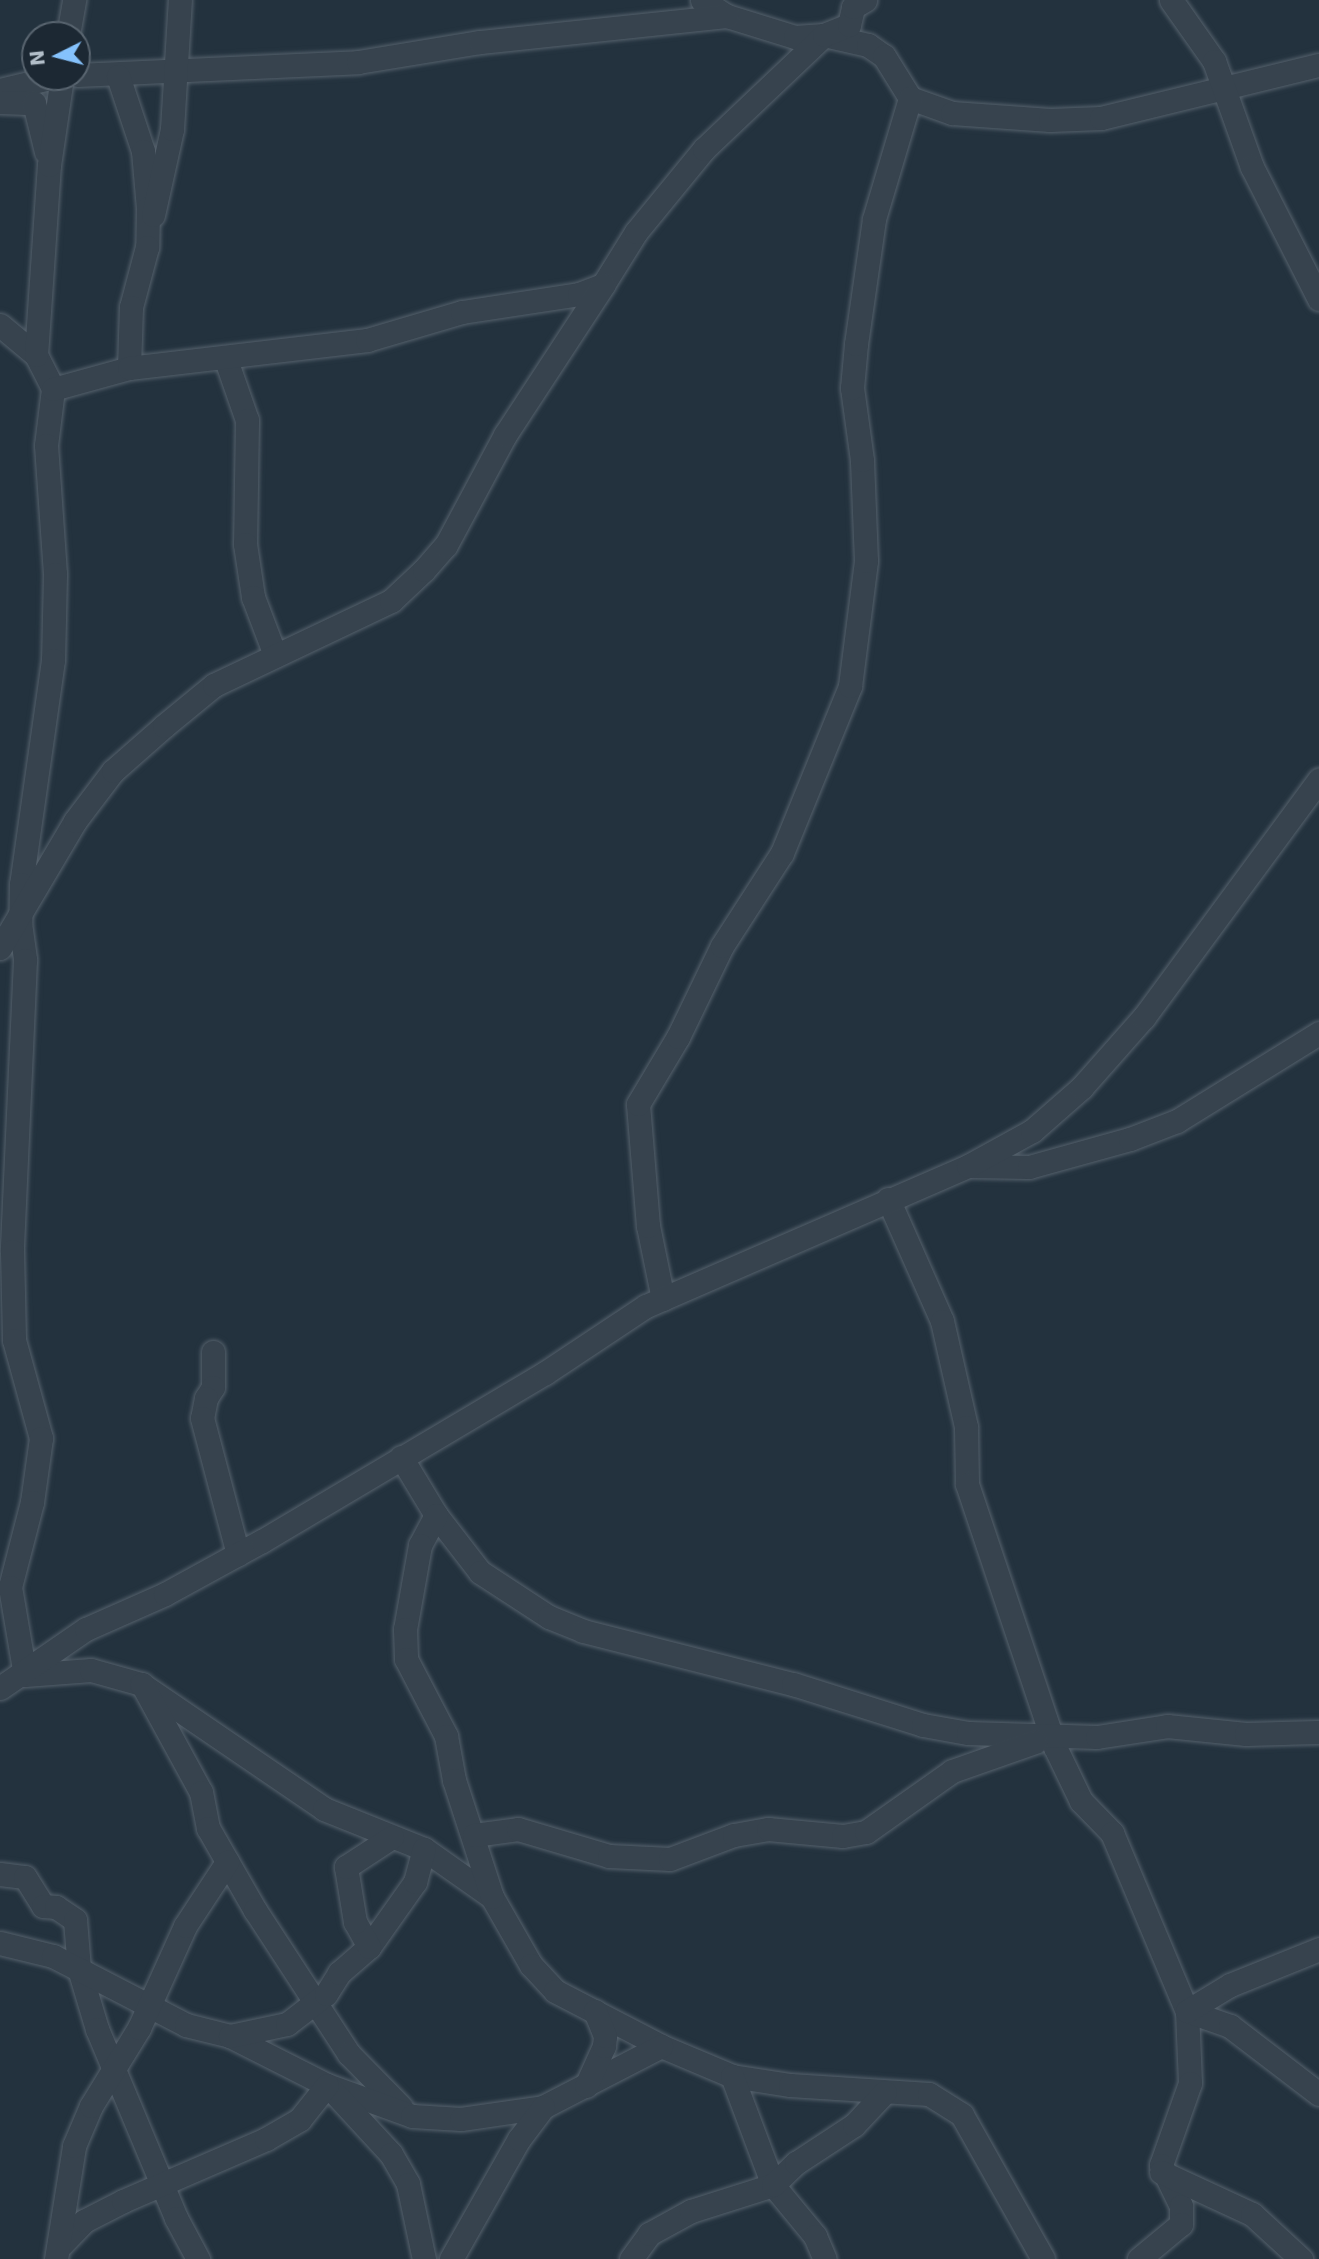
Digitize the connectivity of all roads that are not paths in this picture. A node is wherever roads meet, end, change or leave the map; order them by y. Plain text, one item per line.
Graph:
1 (74, 0) edge
2 (180, 0) edge
3 (702, 0) edge
4 (865, 0) edge
5 (1171, 0) edge
6 (727, 16) junction
7 (70, 21) edge
8 (824, 35) junction
9 (1319, 65) edge
10 (174, 68) junction
11 (91, 75) edge
12 (118, 76) junction
13 (21, 85) edge
14 (1225, 88) junction
15 (0, 90) edge
16 (60, 91) edge
17 (910, 98) junction
18 (0, 102) edge
19 (49, 165) junction
20 (147, 231) junction
21 (603, 285) junction
22 (1319, 299) edge
23 (0, 325) edge
24 (36, 355) junction
25 (225, 357) junction
26 (129, 368) junction
27 (53, 388) junction
28 (275, 655) junction
29 (1319, 780) edge
30 (20, 909) junction
31 (0, 948) edge
32 (1319, 1033) edge
33 (968, 1166) junction
34 (888, 1199) junction
35 (663, 1299) junction
36 (213, 1352) dead end
37 (401, 1457) junction
38 (436, 1515) junction
39 (238, 1555) junction
40 (25, 1675) junction
41 (141, 1684) junction
42 (0, 1688) edge
43 (1319, 1731) edge
44 (1051, 1736) junction
45 (474, 1835) junction
46 (392, 1837) junction
47 (424, 1849) junction
48 (227, 1862) junction
49 (0, 1874) edge
50 (492, 1897) junction
51 (0, 1943) edge
52 (369, 1947) junction
53 (1319, 1949) edge
54 (79, 1969) junction
55 (317, 2001) junction
56 (148, 2006) junction
57 (595, 2011) junction
58 (1187, 2011) junction
59 (230, 2036) junction
60 (661, 2046) junction
61 (114, 2070) junction
62 (732, 2076) junction
63 (327, 2085) junction
64 (586, 2086) junction
65 (885, 2092) junction
66 (1319, 2094) edge
67 (543, 2107) junction
68 (411, 2116) junction
69 (1161, 2172) junction
70 (163, 2181) junction
71 (773, 2185) junction
72 (59, 2251) edge
73 (198, 2259) edge
74 (424, 2259) edge
75 (451, 2259) edge
76 (631, 2259) edge
77 (825, 2259) edge
78 (1043, 2259) edge
79 (1139, 2259) edge
80 (1301, 2259) edge

1 - 7 street
2 - 10 street
3 - 6 street
4 - 8 street
5 - 14 street
6 - 8 street
6 - 10 street
8 - 17 street
8 - 21 street
9 - 14 street
10 - 12 street
10 - 20 street
11 - 12 street
12 - 20 street
13 - 15 street
14 - 17 street
14 - 22 street
16 - 19 street
17 - 35 street
18 - 19 street
19 - 24 street
20 - 26 street
21 - 25 street
21 - 28 street
23 - 24 street
24 - 27 street
25 - 26 street
25 - 28 street
26 - 27 street
27 - 30 street
28 - 30 street
29 - 33 street
30 - 31 street
30 - 40 street
32 - 33 street
33 - 34 street
34 - 35 street
34 - 44 street
35 - 37 street
36 - 39 street
37 - 38 street
37 - 39 street
38 - 44 street
38 - 45 street
39 - 40 street
40 - 41 street
40 - 42 street
41 - 46 street
41 - 48 street
43 - 44 street
44 - 45 street
44 - 58 street
45 - 50 street
46 - 47 street
46 - 52 street
47 - 50 street
47 - 52 street
48 - 55 street
48 - 56 street
49 - 54 street
50 - 57 street
51 - 54 street
52 - 55 street
53 - 58 street
54 - 56 street
54 - 61 street
55 - 59 street
55 - 68 street
56 - 59 street
56 - 61 street
57 - 60 street
57 - 64 street
58 - 66 street
58 - 69 street
59 - 63 street
60 - 62 street
60 - 64 street
61 - 70 street
61 - 72 street
62 - 65 street
62 - 71 street
63 - 68 street
63 - 70 street
63 - 74 street
64 - 67 street
65 - 71 street
65 - 78 street
67 - 68 street
67 - 75 street
69 - 79 street
69 - 80 street
70 - 72 street
70 - 73 street
71 - 76 street
71 - 77 street

